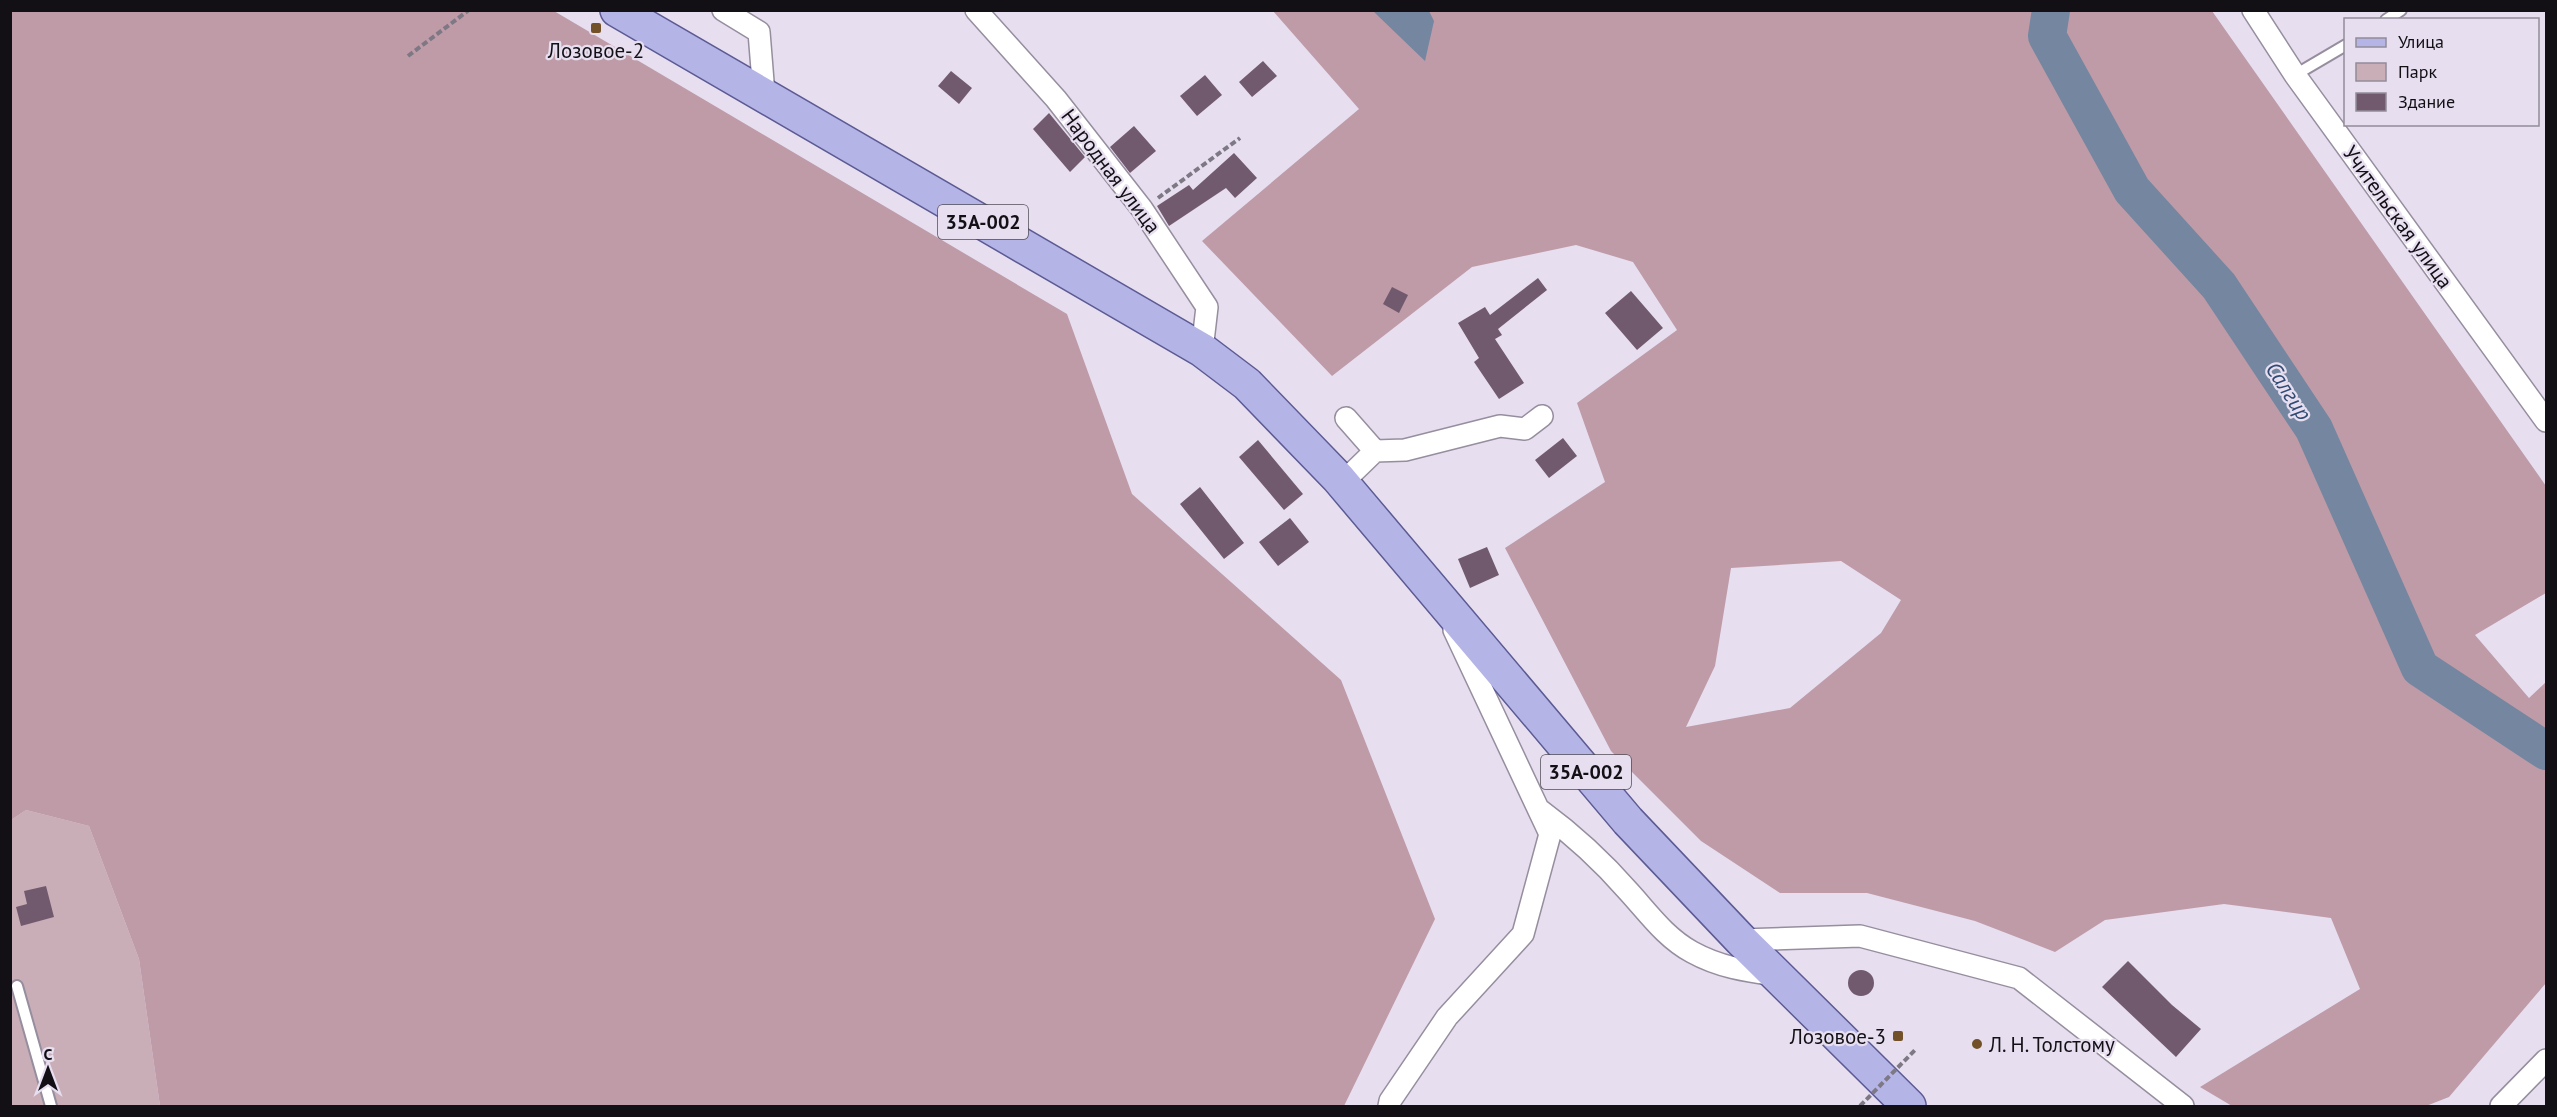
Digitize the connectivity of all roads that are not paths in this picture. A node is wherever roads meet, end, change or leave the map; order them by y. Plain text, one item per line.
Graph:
1 (617, 10) edge
2 (723, 10) edge
3 (975, 10) edge
4 (2253, 10) edge
5 (2344, 46) edge
6 (2295, 75) junction
7 (764, 94) junction
8 (1202, 350) junction
9 (1542, 416) dead end
10 (1346, 418) dead end
11 (2547, 421) edge
12 (1375, 452) junction
13 (1342, 483) junction
14 (1438, 597) junction
15 (1538, 809) junction
16 (1741, 940) junction
17 (1776, 975) junction
18 (17, 986) dead end
19 (2547, 1060) edge
20 (51, 1107) edge
21 (1389, 1107) edge
22 (1909, 1107) edge
23 (2183, 1107) edge
24 (2501, 1107) edge

1 - 7 main road, 35А-002
2 - 7 street
3 - 8 street, Народная улица
4 - 6 street, Учительская улица
5 - 6 lane
6 - 11 street, Учительская улица
7 - 8 main road, 35А-002
8 - 13 main road, 35А-002
9 - 12 street
10 - 12 street
12 - 13 street
13 - 14 main road, 35А-002
14 - 15 street
14 - 16 main road, 35А-002
15 - 17 street
15 - 21 street
16 - 17 main road, 35А-002
16 - 23 street
17 - 22 main road, 35А-002
18 - 20 lane
19 - 24 street

